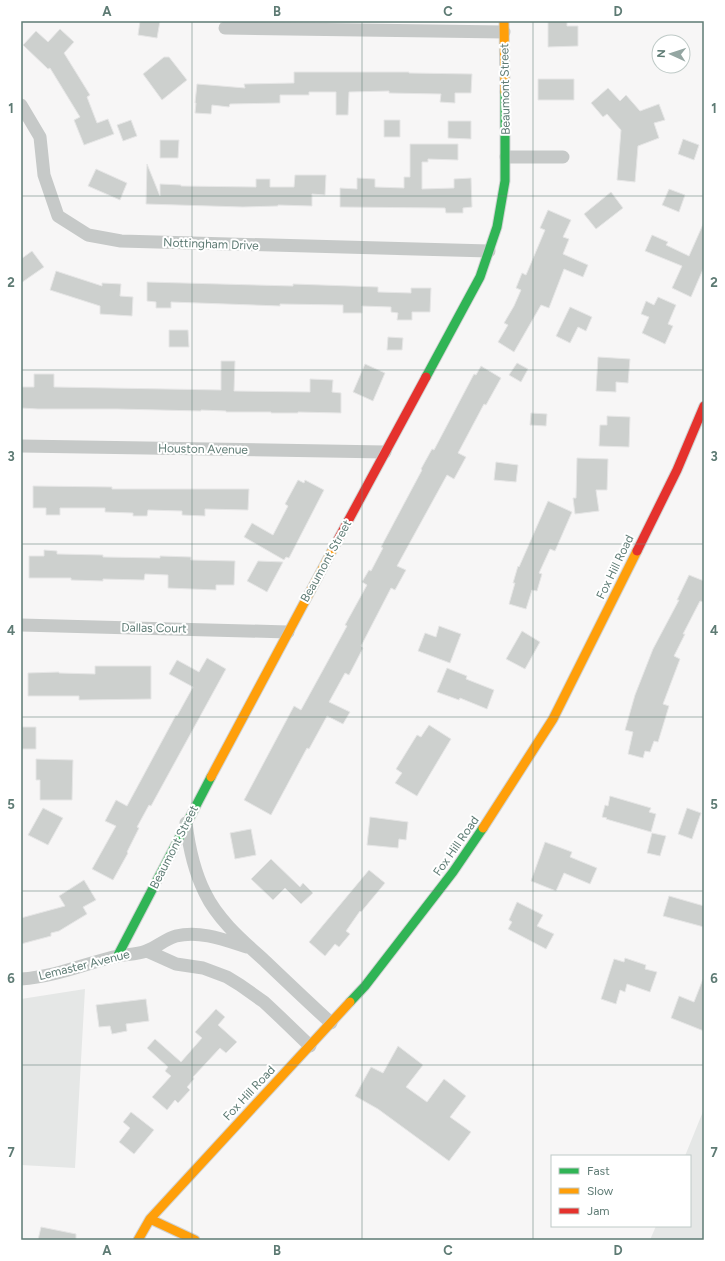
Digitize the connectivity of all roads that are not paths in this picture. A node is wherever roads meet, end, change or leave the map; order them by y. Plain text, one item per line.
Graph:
1 (504, 27) edge
2 (225, 28) dead end
3 (21, 105) edge
4 (506, 157) junction
5 (563, 157) dead end
6 (489, 251) junction
7 (704, 406) edge
8 (21, 446) edge
9 (385, 452) junction
10 (21, 625) edge
11 (288, 632) junction
12 (186, 823) junction
13 (251, 949) junction
14 (146, 951) junction
15 (118, 955) junction
16 (21, 979) edge
17 (331, 1024) junction
18 (310, 1046) junction
19 (150, 1219) junction
20 (138, 1240) edge
21 (195, 1240) edge

1 - 2 street
1 - 4 main road, Beaumont Street
3 - 6 street, Nottingham Drive
4 - 5 street
4 - 6 main road, Beaumont Street
6 - 9 main road, Beaumont Street
7 - 17 main road, Fox Hill Road
8 - 9 street, Houston Avenue
9 - 11 main road, Beaumont Street
10 - 11 street, Dallas Court
11 - 12 main road, Beaumont Street
12 - 13 street, Lemaster Avenue
12 - 15 main road, Beaumont Street
13 - 14 street, Lemaster Avenue
13 - 17 street, Lemaster Avenue
14 - 15 street, Lemaster Avenue
14 - 18 street, Lemaster Avenue
15 - 16 street, Lemaster Avenue
17 - 18 main road, Fox Hill Road
18 - 19 main road, Fox Hill Road
19 - 20 main road, Fox Hill Road
19 - 21 main road

